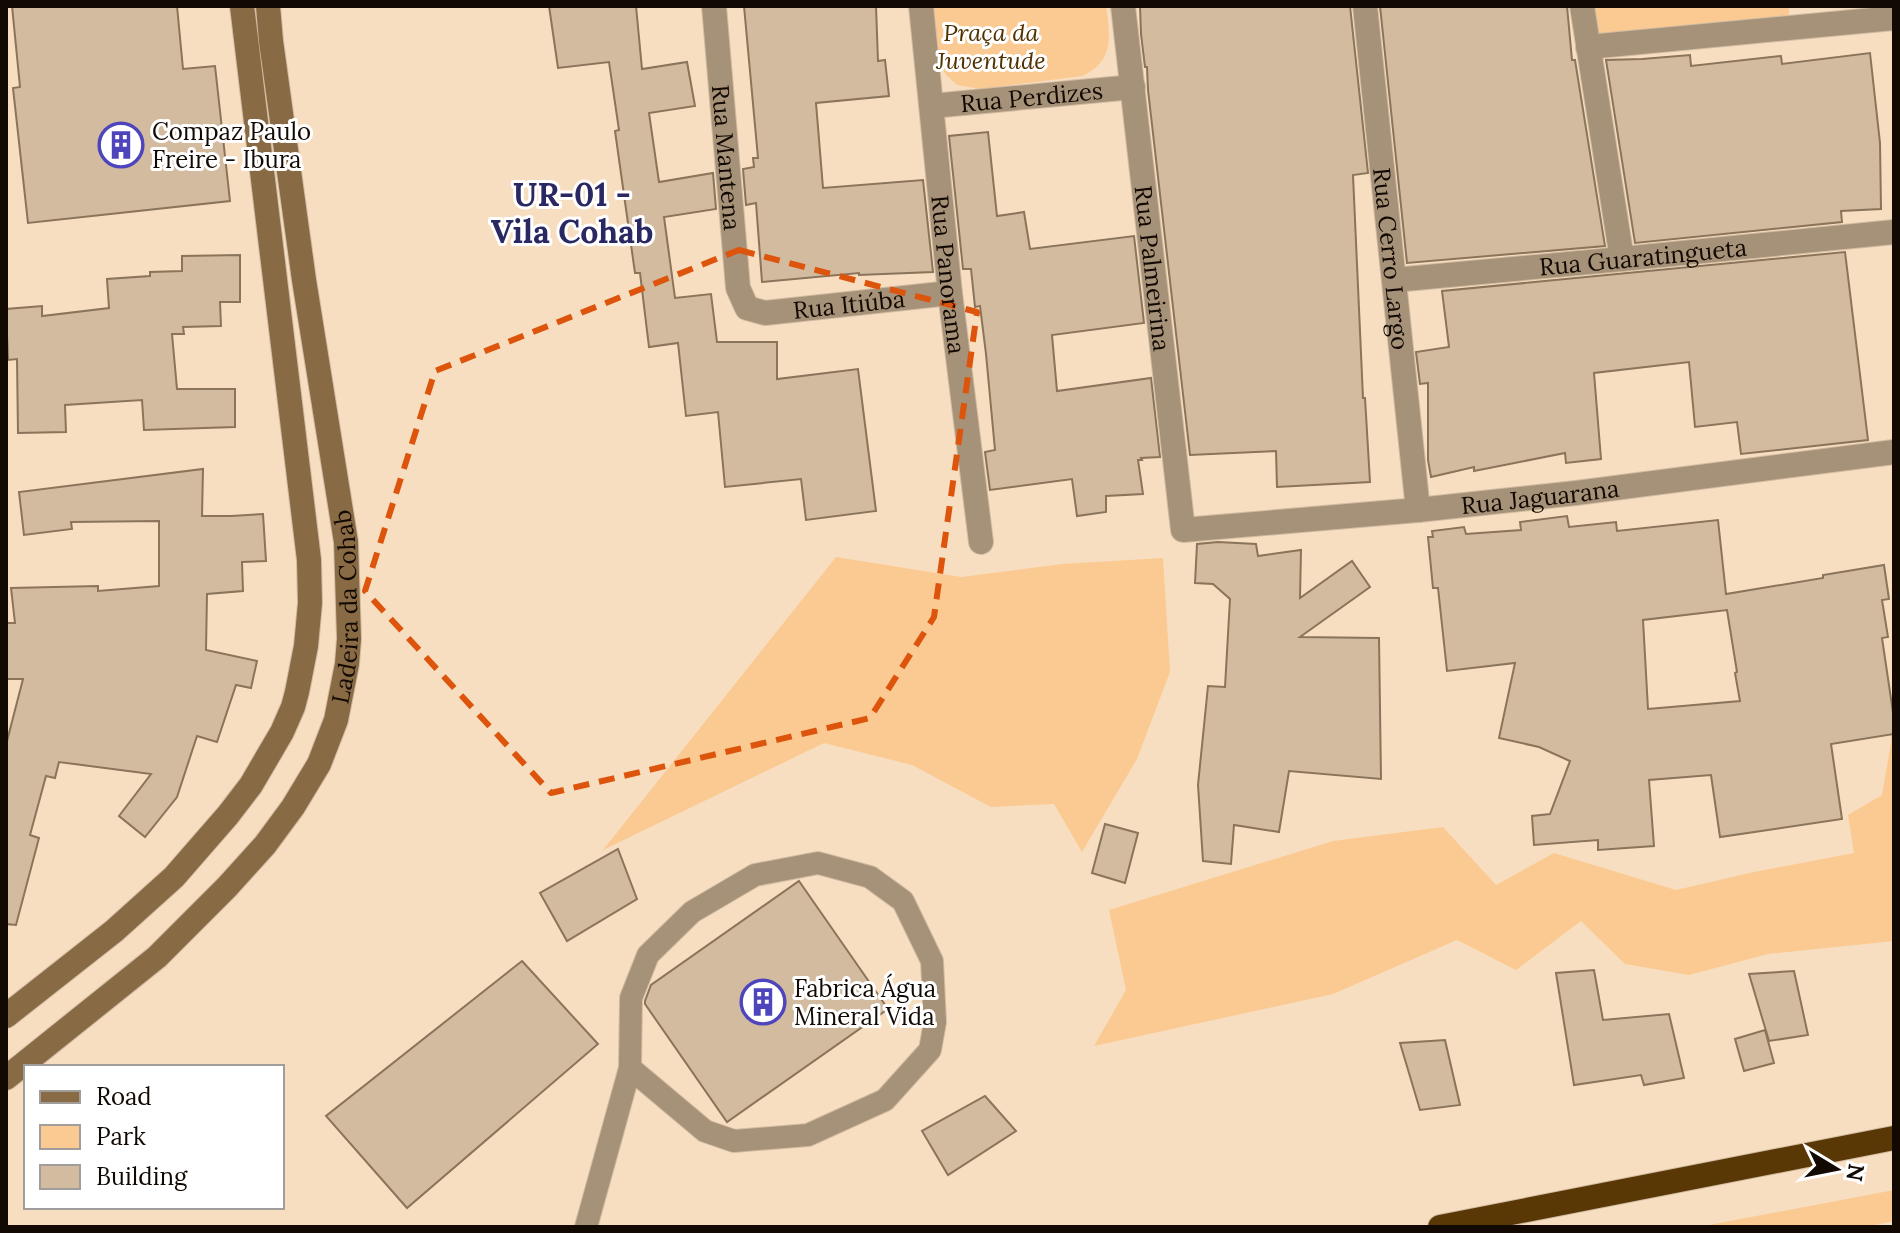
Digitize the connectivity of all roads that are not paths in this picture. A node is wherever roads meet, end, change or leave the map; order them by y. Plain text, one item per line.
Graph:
1 (242, 6) edge
2 (268, 6) edge
3 (714, 6) edge
4 (921, 6) edge
5 (1123, 6) edge
6 (1365, 6) edge
7 (1582, 6) edge
8 (1807, 16) edge
9 (1894, 18) edge
10 (1588, 47) junction
11 (1133, 87) junction
12 (932, 106) junction
13 (1894, 232) edge
14 (1622, 259) junction
15 (1394, 280) junction
16 (950, 293) junction
17 (747, 308) joint
18 (1894, 452) edge
19 (1418, 510) junction
20 (1183, 530) joint
21 (981, 542) dead end
22 (6, 1016) edge
23 (630, 1068) junction
24 (6, 1078) edge
25 (1894, 1138) edge
26 (586, 1227) edge
27 (1440, 1227) edge

1 - 22 main road, Ladeira da Cohab
2 - 24 main road, Ladeira da Cohab
3 - 17 street, Rua Mantena
4 - 12 street, Rua Panorama
5 - 11 street, Rua Palmeirina
6 - 15 street, Rua Cerro Largo
7 - 10 street
8 - 9 street
8 - 10 street
10 - 14 street
11 - 12 street, Rua Perdizes
11 - 20 street, Rua Palmeirina
12 - 16 street, Rua Panorama
13 - 14 street, Rua Guaratingueta
14 - 15 street, Rua Guaratingueta
15 - 19 street, Rua Cerro Largo
16 - 17 street, Rua Itiúba
16 - 21 street, Rua Panorama
18 - 19 street, Rua Jaguarana
19 - 20 street, Rua Jaguarana
23 - 23 lane
23 - 26 lane
25 - 27 highway

